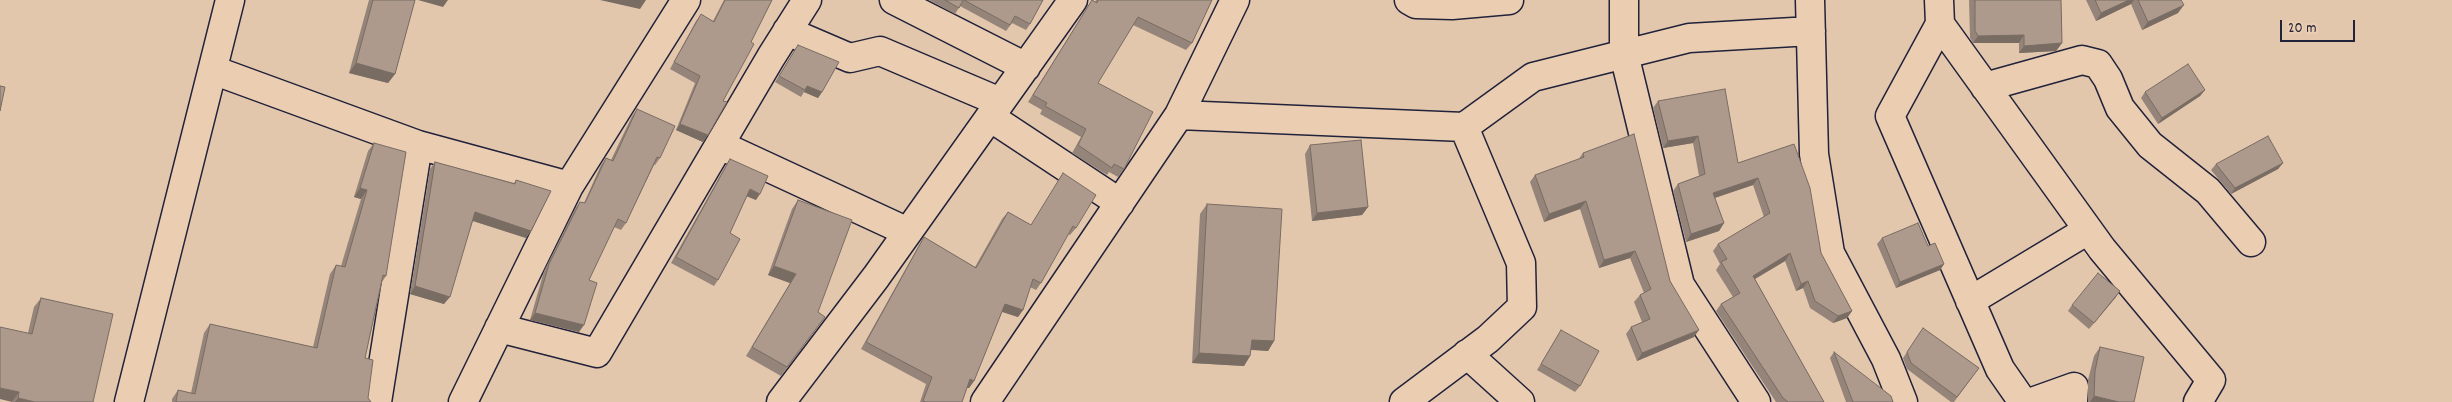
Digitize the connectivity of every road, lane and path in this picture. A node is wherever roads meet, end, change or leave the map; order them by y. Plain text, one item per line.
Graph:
1 (230, 0) edge
2 (686, 0) edge
3 (807, 0) edge
4 (894, 0) edge
5 (1073, 0) edge
6 (1235, 0) edge
7 (1409, 0) edge
8 (1508, 0) edge
9 (1624, 0) edge
10 (1810, 0) edge
11 (1939, 12) edge
12 (787, 31) junction
13 (1811, 31) junction
14 (1624, 54) junction
15 (1026, 67) junction
16 (212, 70) junction
17 (1985, 87) junction
18 (995, 110) junction
19 (1179, 115) junction
20 (1464, 127) junction
21 (418, 145) junction
22 (720, 145) junction
23 (569, 186) junction
24 (1120, 203) junction
25 (2088, 230) junction
26 (908, 232) junction
27 (2251, 242) dead end
28 (1970, 301) junction
29 (499, 328) junction
30 (1467, 354) junction
31 (997, 398) edge
32 (129, 402) edge
33 (378, 402) edge
34 (463, 402) edge
35 (781, 402) edge
36 (1404, 402) edge
37 (1520, 402) edge
38 (1756, 402) edge
39 (1903, 402) edge
40 (2024, 402) edge
41 (2032, 402) edge
42 (2073, 402) edge
43 (2198, 402) edge

1 - 16 street
2 - 23 street
3 - 12 street
4 - 15 street
5 - 15 street
6 - 19 street
7 - 8 street
9 - 14 street
10 - 13 street
11 - 17 street
11 - 28 street
12 - 18 street
12 - 22 street
13 - 14 street
13 - 39 street
14 - 20 street
14 - 38 street
15 - 18 street
16 - 21 street
16 - 32 street
17 - 25 street
17 - 27 street
18 - 24 street
18 - 26 street
19 - 20 street
19 - 24 street
20 - 30 street
21 - 23 street
21 - 33 street
22 - 26 street
22 - 29 street
23 - 29 street
24 - 31 street
25 - 28 street
25 - 43 street
26 - 35 street
28 - 40 street
29 - 34 street
30 - 36 street
30 - 37 street
41 - 42 street

